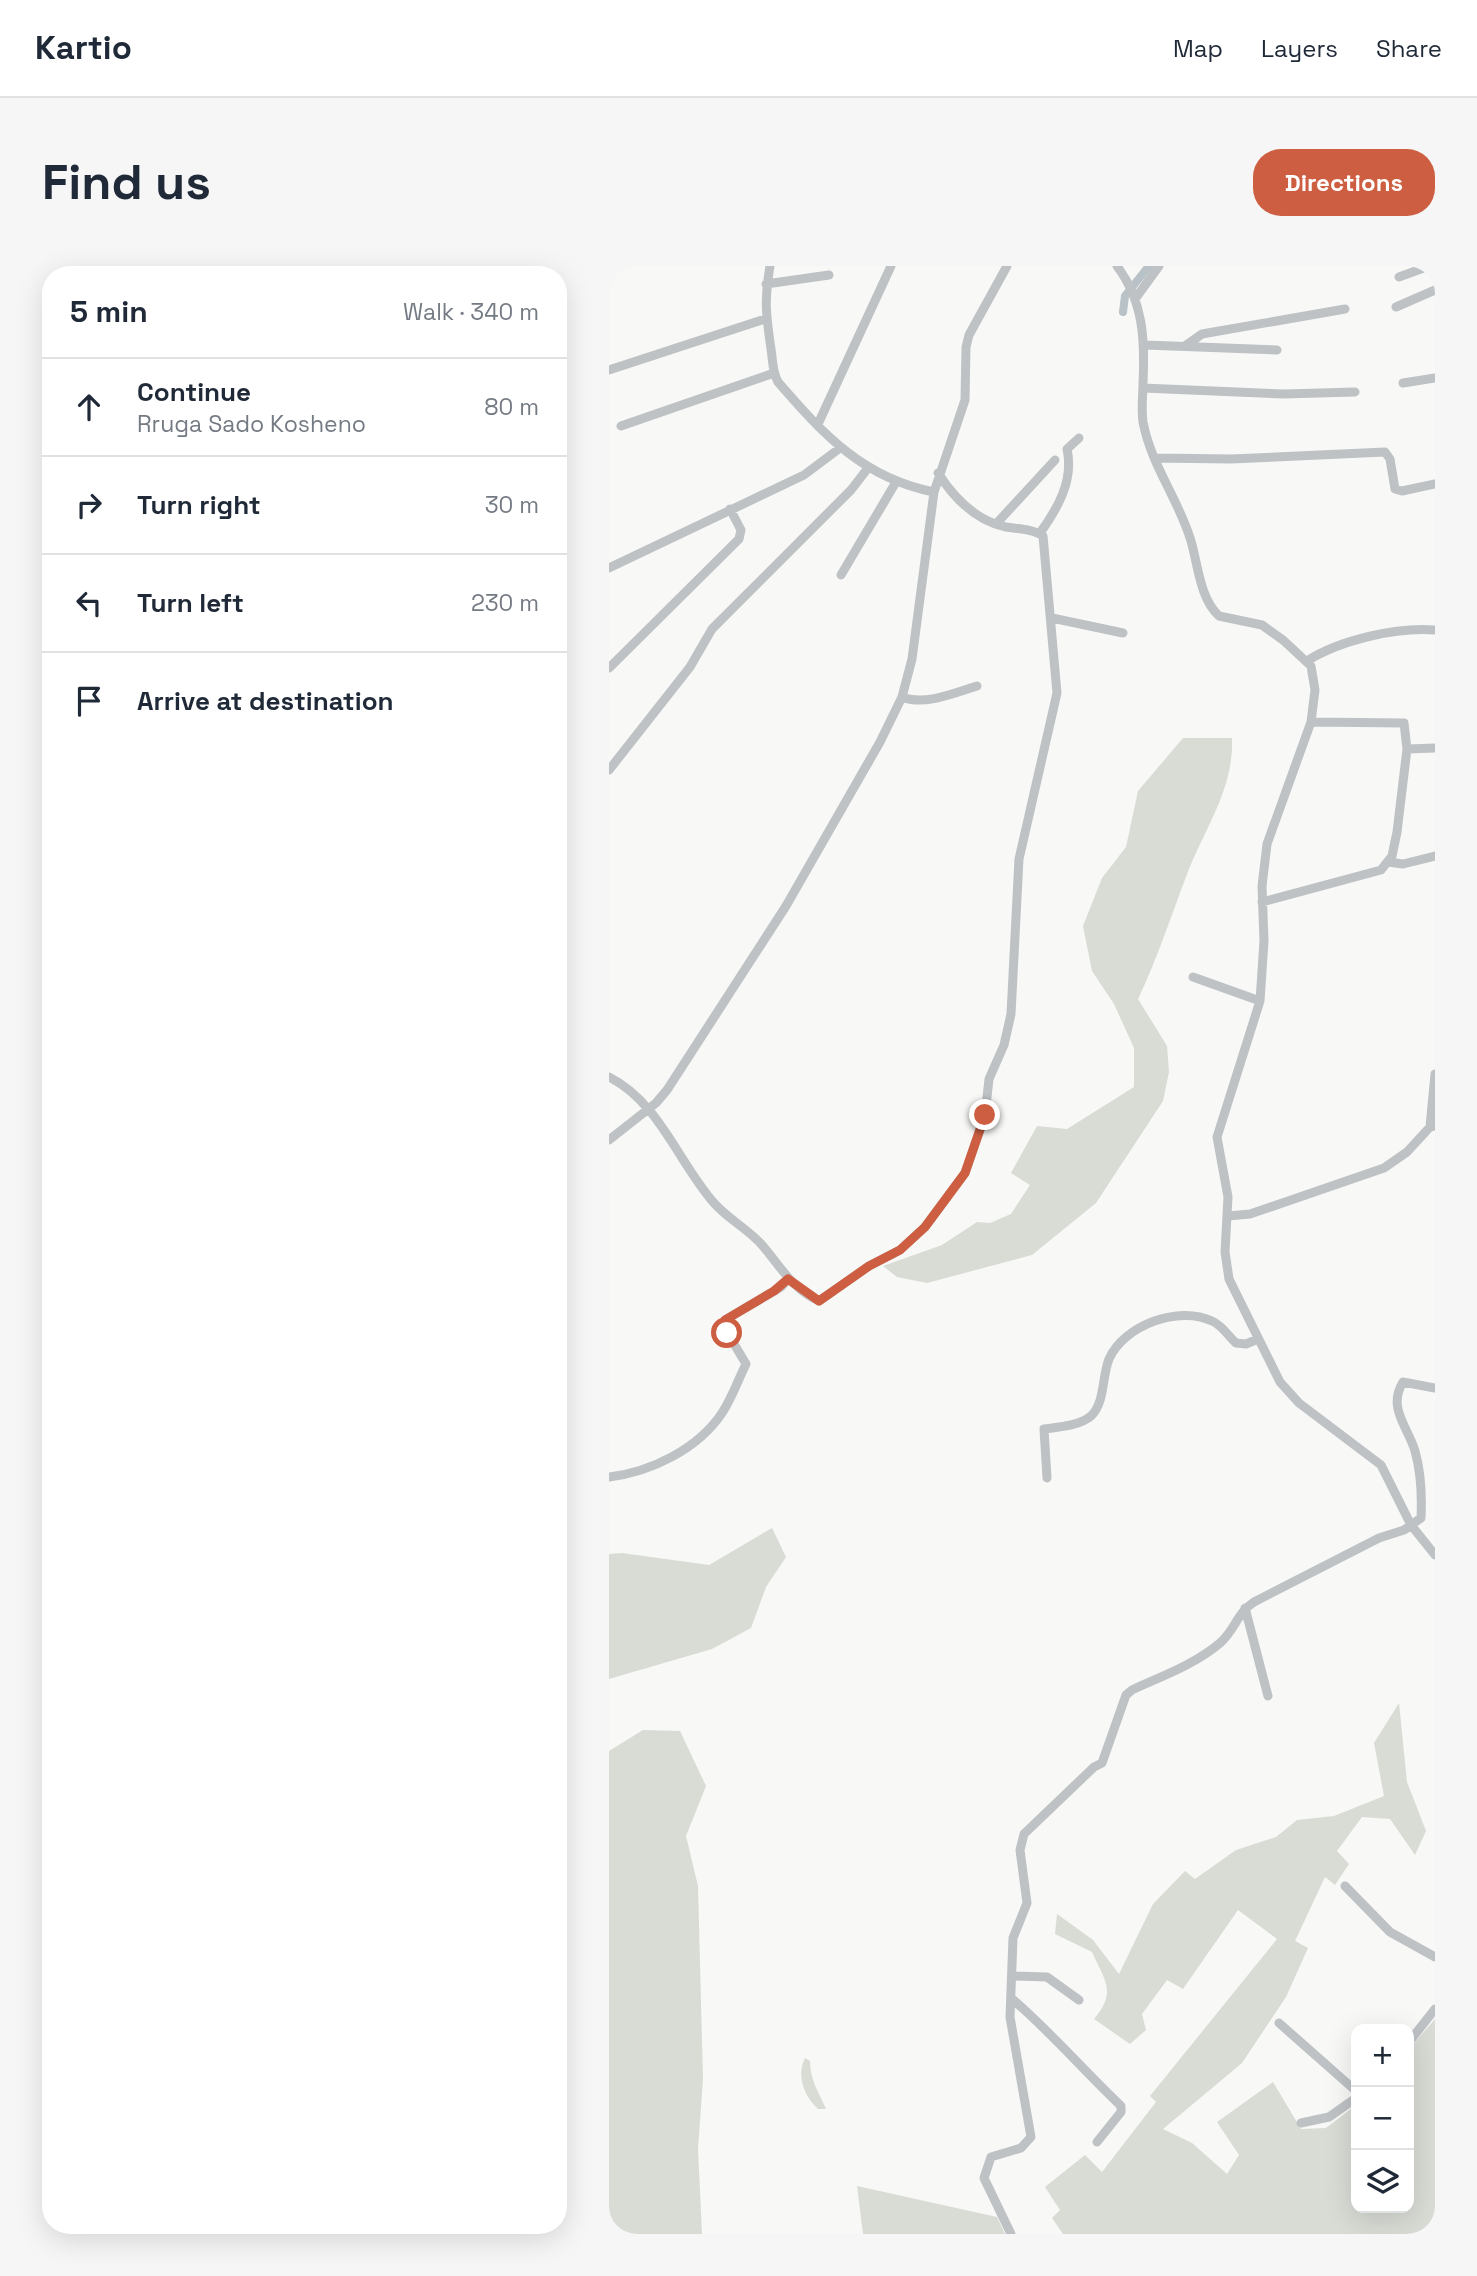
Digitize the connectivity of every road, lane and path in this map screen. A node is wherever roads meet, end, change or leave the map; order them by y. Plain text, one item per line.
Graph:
1 (770, 266) edge
2 (891, 266) edge
3 (1007, 266) edge
4 (1117, 266) edge
5 (1159, 266) edge
6 (1429, 266) edge
7 (829, 275) dead end
8 (1399, 277) dead end
9 (766, 284) junction
10 (1435, 290) edge
11 (1134, 295) junction
12 (1396, 307) dead end
13 (1345, 309) dead end
14 (765, 319) junction
15 (1145, 345) junction
16 (1185, 346) junction
17 (1277, 350) dead end
18 (609, 370) edge
19 (774, 373) junction
20 (1435, 378) edge
21 (1403, 383) dead end
22 (1143, 388) junction
23 (1355, 392) dead end
24 (818, 424) junction
25 (621, 426) dead end
26 (1079, 438) dead end
27 (839, 448) junction
28 (1155, 458) junction
29 (1055, 460) dead end
30 (868, 468) junction
31 (938, 473) junction
32 (896, 482) junction
33 (1435, 484) edge
34 (934, 492) junction
35 (730, 509) junction
36 (996, 524) junction
37 (1040, 533) junction
38 (609, 568) edge
39 (841, 575) dead end
40 (1052, 618) junction
41 (1435, 630) edge
42 (1123, 633) dead end
43 (1307, 661) junction
44 (609, 668) edge
45 (977, 685) dead end
46 (902, 697) junction
47 (1311, 722) junction
48 (1435, 748) edge
49 (1407, 750) junction
50 (609, 770) edge
51 (1435, 856) edge
52 (1388, 862) junction
53 (1262, 902) junction
54 (1193, 977) dead end
55 (1260, 1001) junction
56 (1435, 1074) edge
57 (609, 1077) edge
58 (649, 1108) junction
59 (1433, 1126) edge
60 (609, 1140) edge
61 (1228, 1216) junction
62 (788, 1279) junction
63 (1258, 1339) junction
64 (1435, 1388) edge
65 (609, 1477) edge
66 (1047, 1478) dead end
67 (1411, 1525) junction
68 (1435, 1555) edge
69 (1245, 1608) junction
70 (1268, 1696) dead end
71 (1345, 1886) dead end
72 (1435, 1957) edge
73 (1012, 1976) junction
74 (1011, 1998) junction
75 (1079, 2000) dead end
76 (1435, 2009) edge
77 (1279, 2023) dead end
78 (1414, 2036) edge
79 (1351, 2087) edge
80 (1351, 2102) edge
81 (1301, 2123) dead end
82 (1097, 2142) dead end
83 (1011, 2234) edge

1 - 9 street
2 - 24 street
3 - 31 street
4 - 11 street
5 - 11 street
6 - 8 street
7 - 9 street
9 - 14 street
10 - 12 street
11 - 15 street
13 - 16 street
14 - 18 street
14 - 19 street
15 - 16 street
15 - 22 street
16 - 17 street
19 - 24 street
19 - 25 street
20 - 21 street
22 - 23 street
22 - 28 street
24 - 27 street
26 - 37 street
27 - 30 street
27 - 35 street
28 - 33 street
28 - 43 street
29 - 36 street
30 - 32 street
30 - 50 street
31 - 34 street
31 - 36 street
32 - 34 street
32 - 39 street
34 - 46 street
35 - 38 street
35 - 44 street
36 - 37 street
37 - 40 street
40 - 42 street
40 - 62 street
41 - 43 street
43 - 47 street
45 - 46 street
46 - 58 street
47 - 49 street
47 - 53 street
48 - 49 street
49 - 52 street
51 - 52 street
52 - 53 street
53 - 55 street
54 - 55 street
55 - 61 street
56 - 59 street
57 - 58 street
58 - 60 street
58 - 62 street
59 - 61 street
61 - 63 street
62 - 65 street
63 - 66 street
63 - 67 street
64 - 67 street
67 - 68 street
67 - 69 street
69 - 70 street
69 - 73 street
71 - 72 street
73 - 74 street
73 - 75 street
74 - 82 street
74 - 83 street
76 - 78 street
77 - 79 street
80 - 81 street

